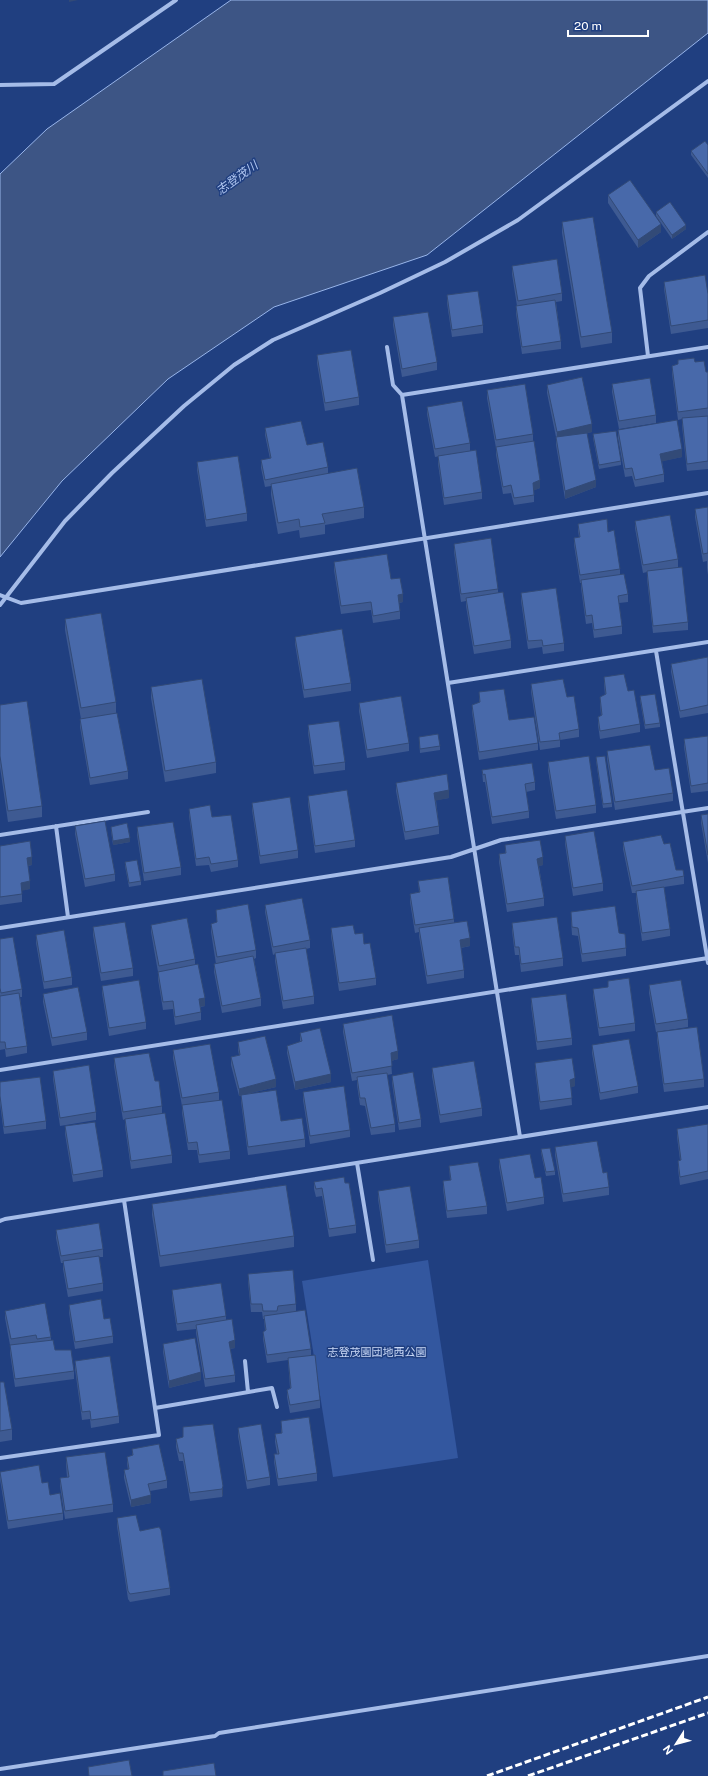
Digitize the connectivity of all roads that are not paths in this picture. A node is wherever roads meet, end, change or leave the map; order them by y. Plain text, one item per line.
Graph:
1 (176, 0) edge
2 (708, 81) edge
3 (0, 85) edge
4 (708, 232) edge
5 (387, 347) dead end
6 (708, 347) edge
7 (648, 356) junction
8 (402, 395) junction
9 (708, 493) edge
10 (425, 538) junction
11 (0, 595) edge
12 (6, 597) junction
13 (0, 605) edge
14 (708, 642) edge
15 (656, 651) junction
16 (448, 683) junction
17 (708, 808) edge
18 (148, 812) dead end
19 (683, 812) junction
20 (56, 826) junction
21 (0, 835) edge
22 (474, 849) junction
23 (68, 917) junction
24 (0, 928) edge
25 (708, 958) edge
26 (708, 963) edge
27 (496, 991) junction
28 (0, 1070) edge
29 (708, 1107) edge
30 (520, 1137) junction
31 (357, 1163) junction
32 (124, 1200) junction
33 (0, 1221) edge
34 (373, 1260) dead end
35 (244, 1361) dead end
36 (248, 1392) junction
37 (156, 1408) junction
38 (277, 1408) dead end
39 (0, 1458) edge
40 (708, 1656) edge
41 (0, 1769) edge

1 - 3 street
2 - 12 street
4 - 7 street
5 - 8 street
6 - 7 street
7 - 8 street
8 - 10 street
9 - 10 street
10 - 12 street
10 - 16 street
11 - 12 street
12 - 13 street
14 - 15 street
15 - 16 street
15 - 19 street
16 - 22 street
17 - 19 street
18 - 20 street
19 - 22 street
19 - 25 street
20 - 21 street
20 - 23 street
22 - 23 street
22 - 27 street
23 - 24 street
25 - 26 street
25 - 27 street
27 - 28 street
27 - 30 street
29 - 30 street
30 - 31 street
31 - 32 street
31 - 34 street
32 - 33 street
32 - 37 street
35 - 36 street
36 - 37 street
36 - 38 street
37 - 39 street
40 - 41 street

